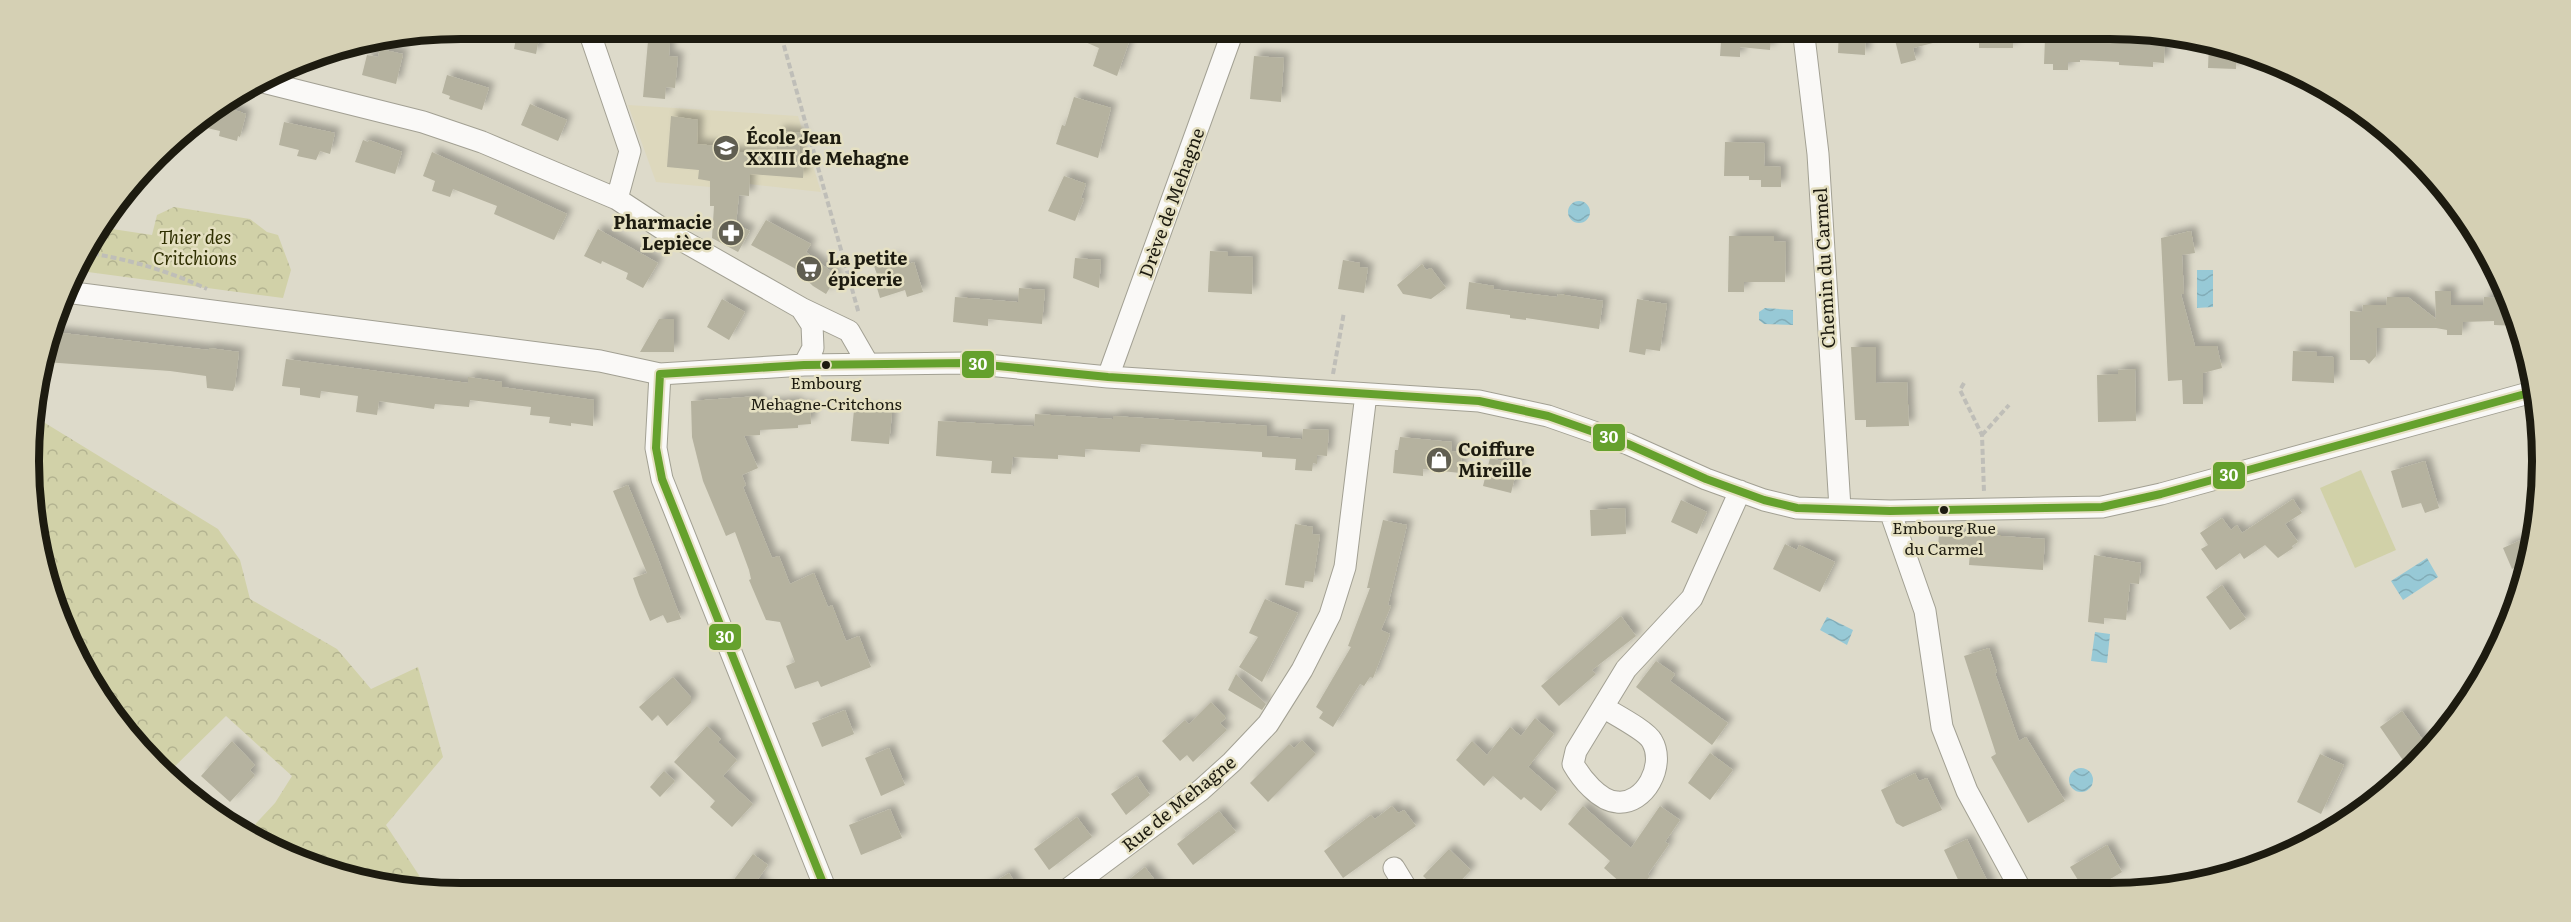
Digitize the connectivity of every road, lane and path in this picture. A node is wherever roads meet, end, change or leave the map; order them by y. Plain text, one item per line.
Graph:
1 (592, 39) edge
2 (782, 39) edge
3 (1230, 39) edge
4 (1804, 39) edge
5 (272, 84) edge
6 (617, 199) junction
7 (94, 254) edge
8 (209, 291) dead end
9 (74, 293) edge
10 (801, 308) junction
11 (1344, 312) dead end
12 (849, 332) junction
13 (868, 364) junction
14 (804, 365) junction
15 (660, 374) junction
16 (1108, 377) junction
17 (1964, 383) dead end
18 (1330, 392) junction
19 (1366, 394) junction
20 (2526, 395) edge
21 (2009, 405) dead end
22 (1982, 435) junction
23 (1740, 491) junction
24 (1839, 508) junction
25 (1984, 510) junction
26 (1890, 511) junction
27 (1603, 707) junction
28 (1394, 868) dead end
29 (822, 883) edge
30 (1076, 883) edge
31 (1403, 883) edge
32 (2017, 883) edge

1 - 6 street
2 - 12 path
3 - 16 street, Drève de Mehagne
4 - 24 street, Chemin du Carmel
5 - 6 street
6 - 10 street
7 - 8 path
9 - 15 street
10 - 12 street
10 - 14 street
11 - 18 path
12 - 13 street
13 - 14 street
13 - 16 street
14 - 15 street
15 - 29 street
16 - 18 street
17 - 22 path
18 - 19 street
19 - 23 street
19 - 30 street, Rue de Mehagne
20 - 25 street
21 - 22 path
22 - 25 path
23 - 24 street
23 - 27 street
24 - 26 street
25 - 26 street
26 - 32 street
27 - 27 street
28 - 31 street

